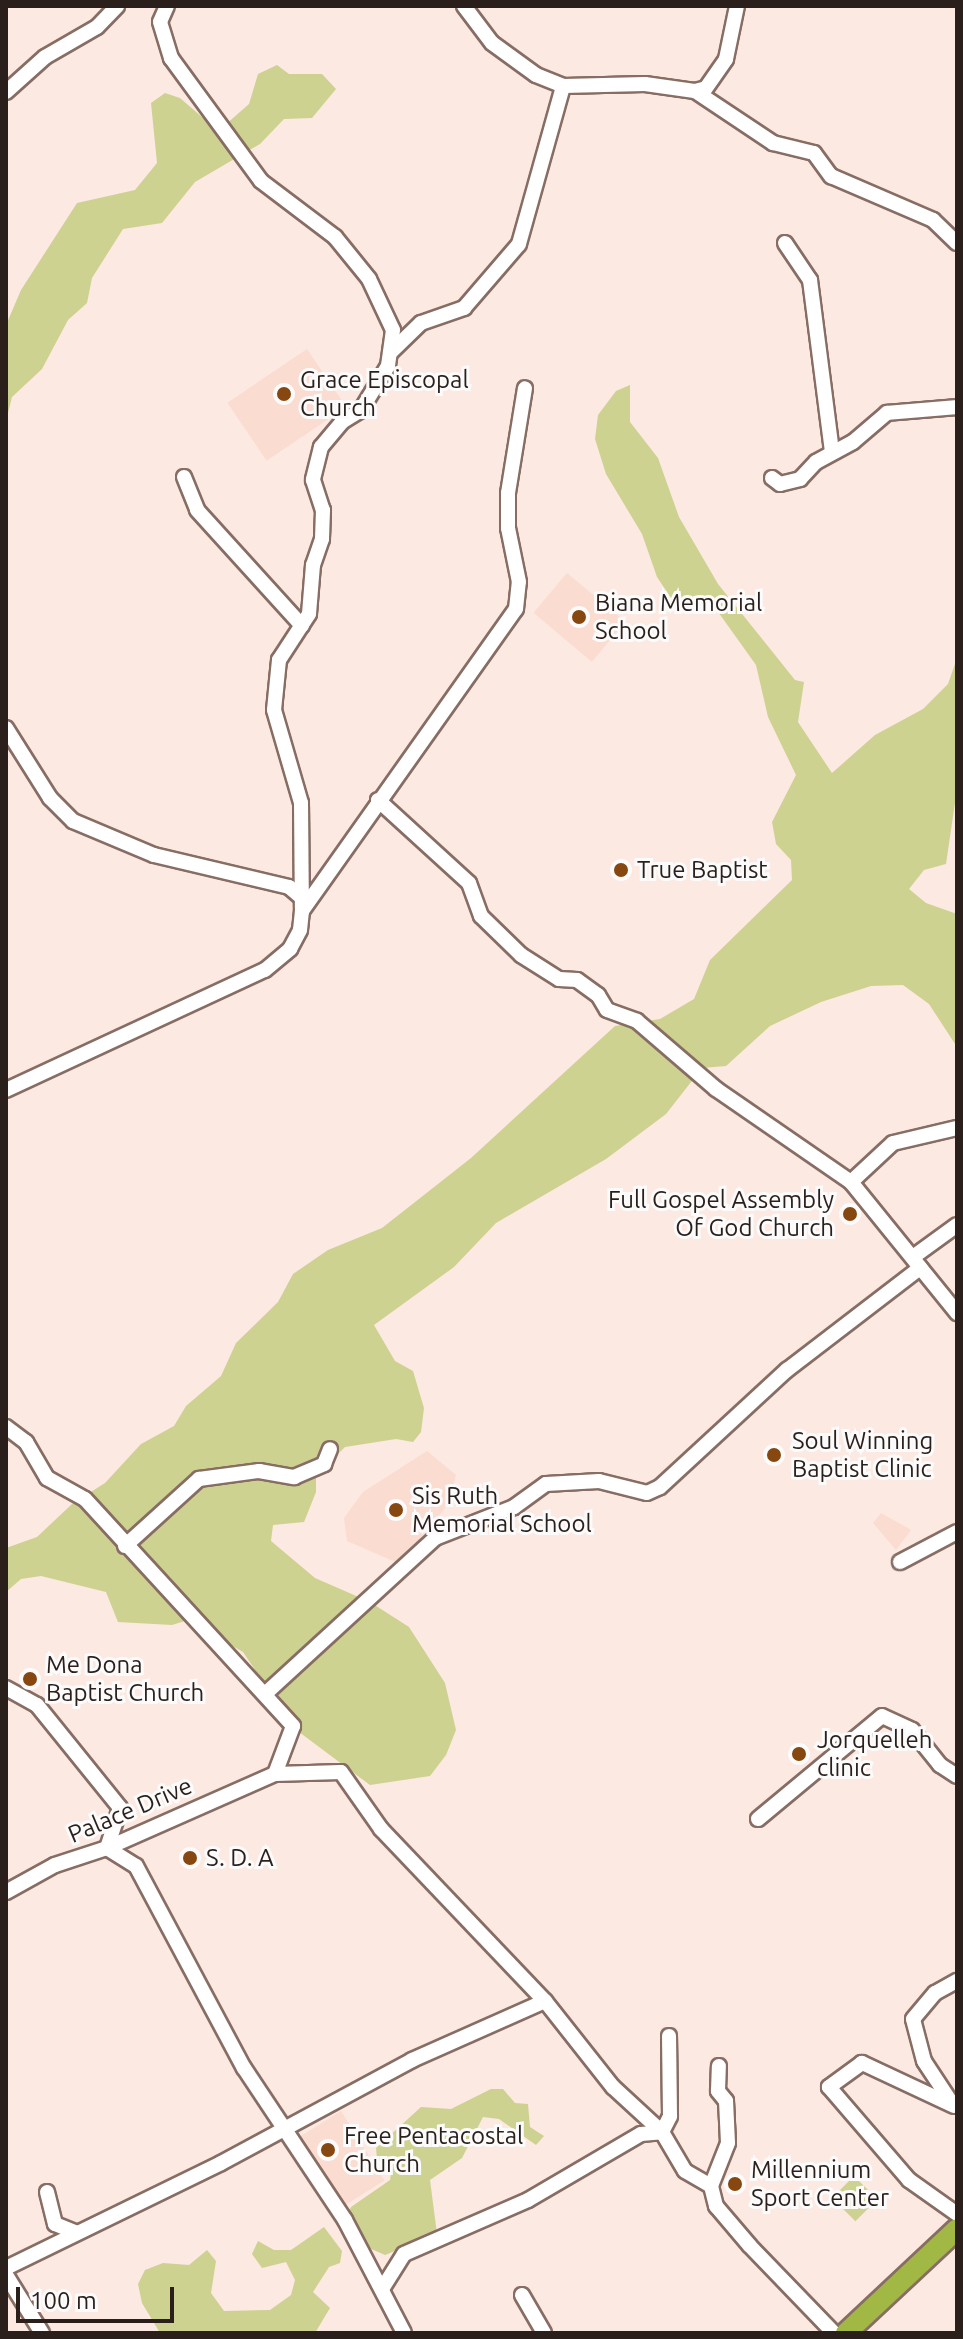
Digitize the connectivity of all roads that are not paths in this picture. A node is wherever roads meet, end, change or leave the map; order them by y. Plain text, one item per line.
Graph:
1 (117, 6) edge
2 (167, 6) edge
3 (464, 6) edge
4 (737, 6) edge
5 (563, 86) junction
6 (695, 91) junction
7 (6, 92) edge
8 (785, 243) dead end
9 (957, 243) edge
10 (390, 353) junction
11 (525, 388) dead end
12 (957, 407) edge
13 (832, 452) junction
14 (184, 477) dead end
15 (772, 478) dead end
16 (302, 626) junction
17 (6, 728) edge
18 (378, 800) junction
19 (301, 904) junction
20 (6, 1090) edge
21 (957, 1128) edge
22 (851, 1182) junction
23 (957, 1225) edge
24 (916, 1262) junction
25 (957, 1313) edge
26 (6, 1427) edge
27 (330, 1449) dead end
28 (957, 1532) edge
29 (125, 1546) junction
30 (900, 1562) dead end
31 (6, 1688) edge
32 (265, 1694) junction
33 (275, 1774) junction
34 (957, 1776) edge
35 (758, 1819) dead end
36 (107, 1848) junction
37 (6, 1892) edge
38 (957, 1981) edge
39 (545, 2001) junction
40 (669, 2036) dead end
41 (719, 2066) dead end
42 (955, 2107) edge
43 (283, 2127) junction
44 (662, 2132) junction
45 (711, 2186) junction
46 (47, 2192) dead end
47 (957, 2214) edge
48 (957, 2229) edge
49 (75, 2232) junction
50 (366, 2258) junction
51 (6, 2268) edge
52 (6, 2275) edge
53 (522, 2295) dead end
54 (42, 2333) edge
55 (404, 2333) edge
56 (544, 2333) edge
57 (834, 2333) edge
58 (846, 2333) edge

1 - 7 street
2 - 10 street
3 - 5 street
4 - 6 street
5 - 6 street
5 - 10 street
6 - 9 street
8 - 13 street
10 - 16 street
11 - 18 street
12 - 13 street
13 - 15 street
14 - 16 street
16 - 19 street
17 - 19 street
18 - 19 street
18 - 22 street
19 - 20 street
21 - 22 street
22 - 24 street
23 - 24 street
24 - 25 street
24 - 32 street
26 - 29 street
27 - 29 street
28 - 30 street
29 - 32 street
31 - 36 street
32 - 33 street
33 - 36 street, Palace Drive
33 - 39 street
34 - 35 street
36 - 37 street, Palace Drive
36 - 43 street
38 - 42 street
39 - 43 street
39 - 44 street
40 - 44 street
41 - 45 street
42 - 47 street
43 - 49 street
43 - 50 street
44 - 45 street
44 - 50 street
45 - 57 street
46 - 49 street
48 - 58 highway
49 - 51 street
50 - 55 street
52 - 54 street
53 - 56 street

